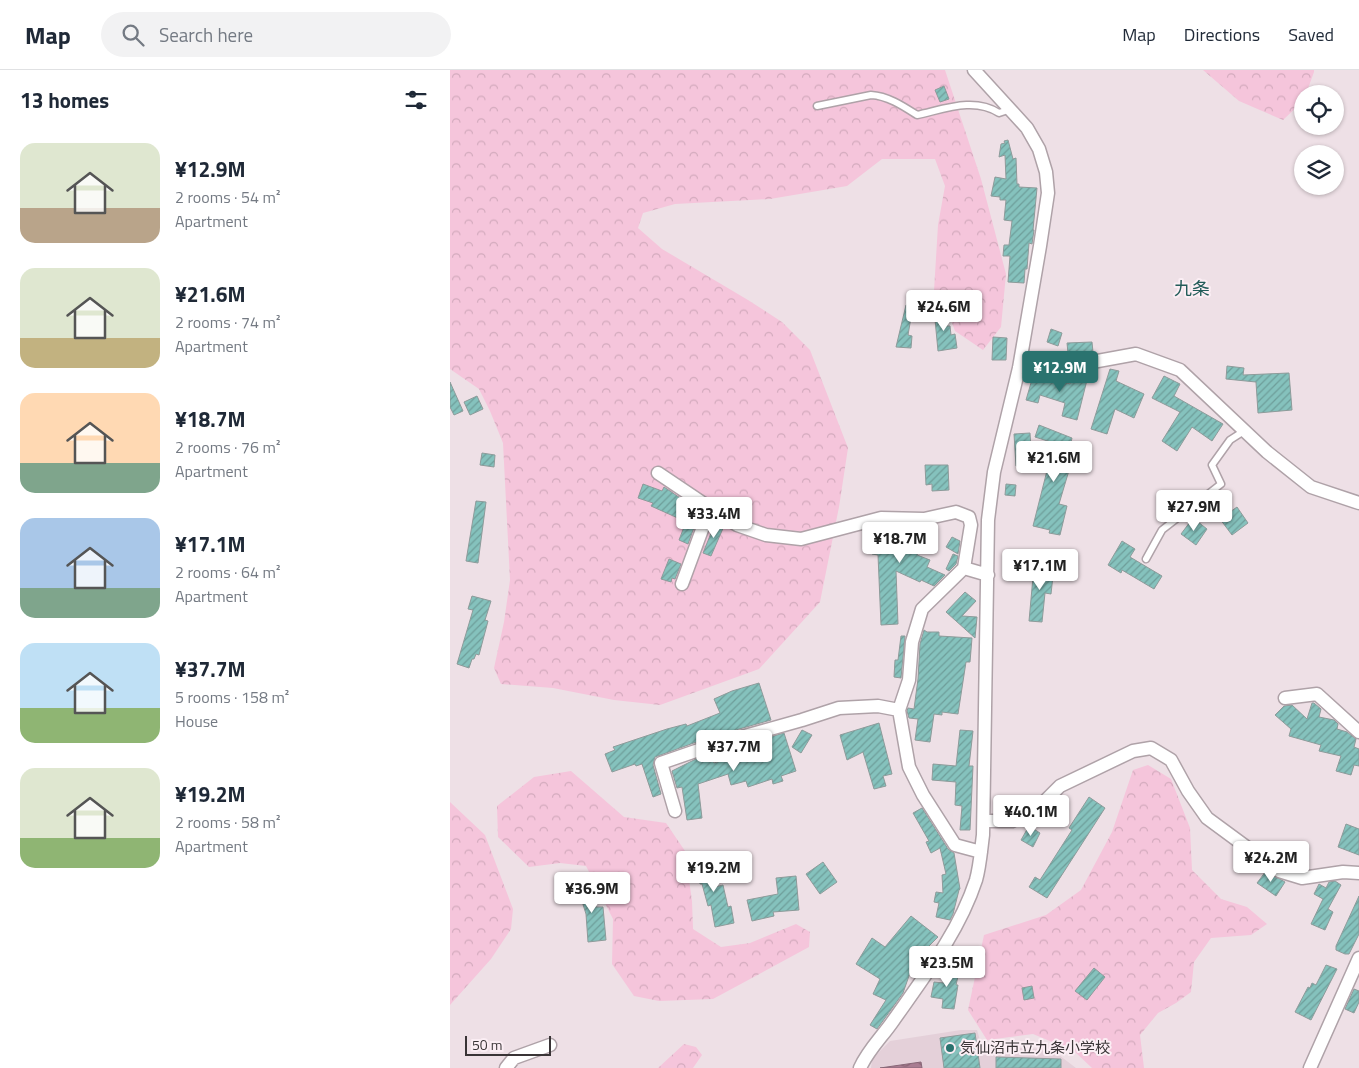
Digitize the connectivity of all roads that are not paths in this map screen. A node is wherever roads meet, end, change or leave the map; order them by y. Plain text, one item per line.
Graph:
1 (974, 70) edge
2 (816, 106) dead end
3 (1011, 109) junction
4 (1019, 368) junction
5 (1244, 430) junction
6 (658, 473) dead end
7 (1359, 504) edge
8 (710, 508) junction
9 (1146, 558) dead end
10 (964, 568) junction
11 (988, 575) junction
12 (682, 584) dead end
13 (1285, 698) dead end
14 (899, 710) junction
15 (1359, 732) edge
16 (675, 811) dead end
17 (984, 821) junction
18 (981, 852) junction
19 (1359, 873) edge
20 (1359, 958) edge
21 (550, 1045) dead end
22 (506, 1068) edge
23 (860, 1068) edge
24 (1310, 1068) edge

1 - 3 street
2 - 3 lane
3 - 4 street
4 - 5 street
4 - 11 street
5 - 7 street
5 - 9 lane
6 - 8 street
8 - 10 street
8 - 12 street
10 - 11 street
10 - 14 street
11 - 17 street
13 - 15 street
14 - 16 street
14 - 18 street
17 - 18 street
17 - 19 street
18 - 23 street
20 - 24 street
21 - 22 street

